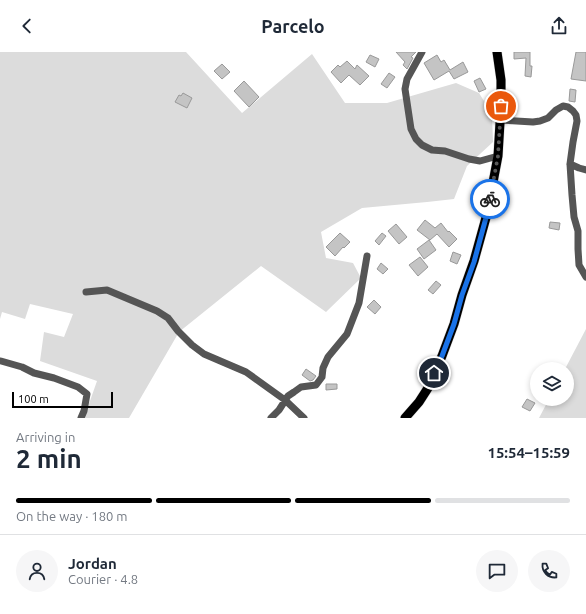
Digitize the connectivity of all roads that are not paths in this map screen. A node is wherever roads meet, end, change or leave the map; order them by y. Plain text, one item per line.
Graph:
1 (422, 52) edge
2 (497, 52) edge
3 (500, 120) junction
4 (498, 156) junction
5 (570, 164) junction
6 (586, 170) edge
7 (367, 256) dead end
8 (586, 277) edge
9 (86, 292) dead end
10 (2, 361) dead end
11 (285, 400) junction
12 (81, 418) edge
13 (271, 418) edge
14 (304, 418) edge
15 (405, 418) edge

1 - 4 street
2 - 3 main road
3 - 4 main road
3 - 5 street
4 - 15 main road
5 - 6 street
5 - 8 street
7 - 11 street
9 - 11 street
10 - 12 street
11 - 13 street
11 - 14 street

